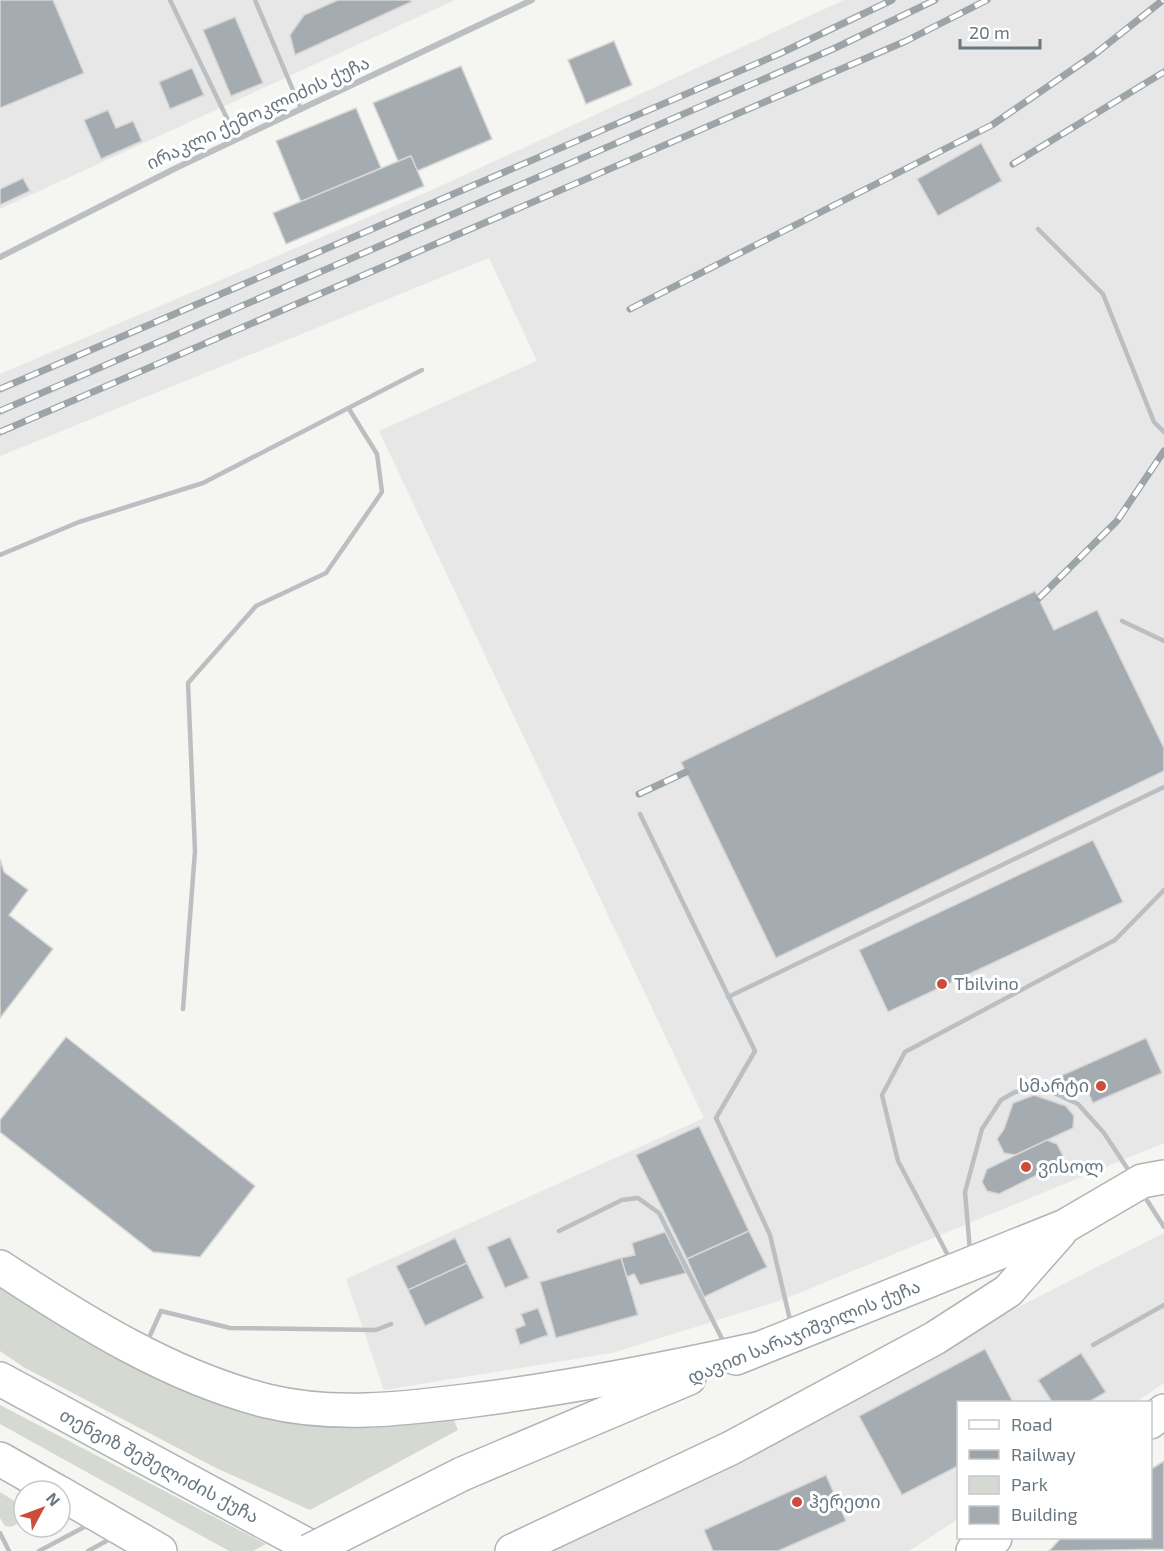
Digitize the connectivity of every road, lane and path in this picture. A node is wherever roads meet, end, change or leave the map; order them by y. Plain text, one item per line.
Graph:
1 (170, 0) edge
2 (255, 0) edge
3 (531, 0) edge
4 (302, 109) junction
5 (237, 140) junction
6 (1038, 229) dead end
7 (0, 257) edge
8 (422, 370) dead end
9 (349, 408) junction
10 (1164, 432) edge
11 (0, 555) edge
12 (1122, 621) dead end
13 (1164, 641) edge
14 (1164, 787) edge
15 (640, 814) dead end
16 (1164, 890) edge
17 (728, 997) junction
18 (183, 1009) dead end
19 (1148, 1180) edge
20 (1065, 1226) junction
21 (1164, 1227) edge
22 (559, 1231) dead end
23 (0, 1267) edge
24 (964, 1268) junction
25 (1164, 1305) edge
26 (391, 1324) dead end
27 (794, 1333) junction
28 (1093, 1345) dead end
29 (143, 1351) junction
30 (743, 1352) junction
31 (0, 1379) edge
32 (0, 1459) edge
33 (35, 1479) edge
34 (72, 1500) edge
35 (114, 1524) junction
36 (0, 1533) edge
37 (993, 1539) edge
38 (9, 1551) edge
39 (39, 1551) edge
40 (88, 1551) edge
41 (160, 1551) edge
42 (309, 1551) edge
43 (318, 1551) edge
44 (512, 1551) edge
45 (974, 1551) edge

1 - 5 lane
2 - 4 lane
3 - 4 street, ირაკლი ქემოკლიძის ქუჩა
4 - 5 street, ირაკლი ქემოკლიძის ქუჩა
5 - 7 street, ირაკლი ქემოკლიძის ქუჩა
6 - 10 lane
8 - 9 lane
9 - 11 lane
9 - 18 lane
12 - 13 lane
14 - 17 lane
15 - 17 lane
16 - 24 lane
17 - 27 lane
19 - 20 main road, დავით სარაჯიშვილის ქუჩა
19 - 21 lane
19 - 24 lane
20 - 24 main road, დავით სარაჯიშვილის ქუჩა
20 - 44 main road
22 - 30 lane
23 - 29 main road
24 - 27 main road, დავით სარაჯიშვილის ქუჩა
25 - 28 lane
26 - 29 lane
27 - 30 main road, დავით სარაჯიშვილის ქუჩა
29 - 30 main road
30 - 42 main road, დავით სარაჯიშვილის ქუჩა, bridge
31 - 43 main road, თენგიზ შეშელიძის ქუჩა
32 - 33 main road
34 - 35 main road
35 - 39 lane
35 - 40 lane
35 - 41 main road
36 - 38 lane
37 - 45 main road

